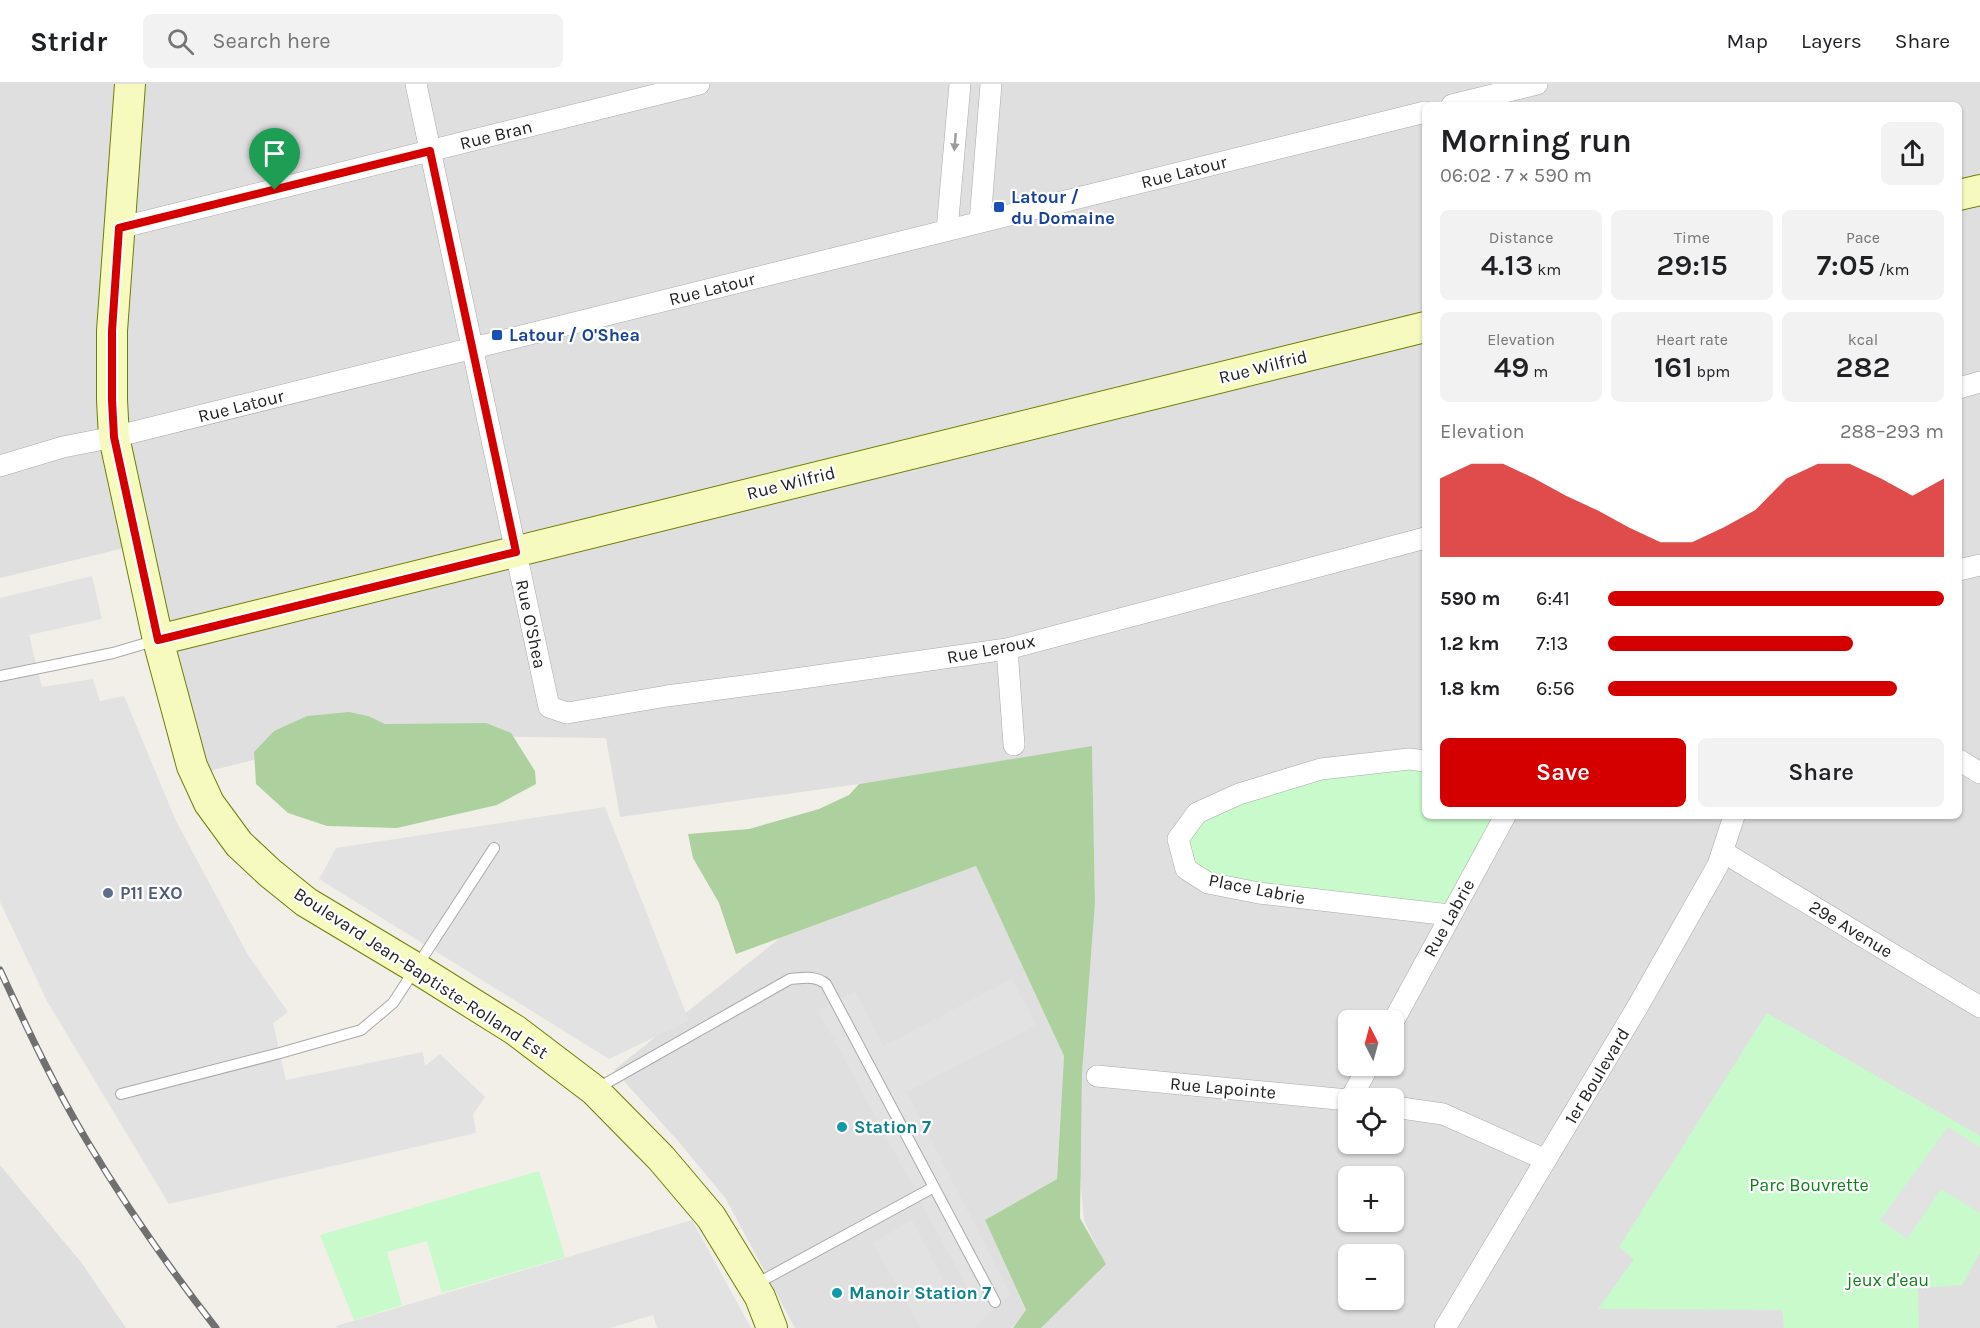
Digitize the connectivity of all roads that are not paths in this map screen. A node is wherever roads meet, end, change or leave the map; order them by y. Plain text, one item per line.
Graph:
1 (130, 84) edge
2 (416, 84) edge
3 (960, 84) edge
4 (991, 84) edge
5 (693, 85) edge
6 (1528, 90) edge
7 (1467, 102) edge
8 (1422, 113) edge
9 (430, 151) junction
10 (1980, 190) edge
11 (1962, 194) edge
12 (980, 222) junction
13 (119, 228) junction
14 (947, 230) junction
15 (1422, 328) edge
16 (472, 348) junction
17 (1980, 382) edge
18 (1962, 387) edge
19 (114, 437) junction
20 (0, 466) edge
21 (1422, 539) edge
22 (516, 552) junction
23 (1980, 564) edge
24 (1962, 569) edge
25 (158, 640) junction
26 (1007, 649) junction
27 (0, 676) edge
28 (549, 707) joint
29 (1014, 745) dead end
30 (1422, 761) edge
31 (1962, 762) edge
32 (1980, 773) edge
33 (1503, 819) edge
34 (1733, 819) edge
35 (494, 848) dead end
36 (1723, 852) junction
37 (1450, 915) junction
38 (416, 968) junction
39 (1980, 1007) edge
40 (1399, 1010) edge
41 (1096, 1076) dead end
42 (594, 1090) junction
43 (121, 1094) dead end
44 (1338, 1098) edge
45 (1404, 1108) edge
46 (1546, 1160) junction
47 (934, 1187) junction
48 (753, 1286) junction
49 (995, 1302) dead end
50 (772, 1328) edge
51 (1445, 1328) edge

1 - 13 street, Boulevard Jean-Baptiste-Rolland Est
2 - 9 street, Rue O'Shea
3 -> 14 street
4 - 12 street
5 - 9 street, Rue Bran
6 - 7 street
8 - 12 street, Rue Latour
9 - 13 street, Rue Bran
9 - 16 street, Rue O'Shea
10 - 11 street
12 - 14 street, Rue Latour
13 - 19 street, Boulevard Jean-Baptiste-Rolland Est
14 - 16 street, Rue Latour
15 - 22 street, Rue Wilfrid
16 - 19 street, Rue Latour
16 - 22 street, Rue O'Shea
17 - 18 street
19 - 20 street, Rue Latour
19 - 25 street, Boulevard Jean-Baptiste-Rolland Est
21 - 26 street, Rue Leroux
22 - 25 street, Rue Wilfrid
22 - 28 street, Rue O'Shea
23 - 24 street
25 - 27 lane
25 - 38 street, Boulevard Jean-Baptiste-Rolland Est
26 - 28 street, Rue Leroux
26 - 29 street
30 - 37 street, Place Labrie
31 - 32 street
33 - 37 street, Rue Labrie
34 - 36 street, 1er Boulevard
35 - 38 lane
36 - 39 street, 29e Avenue
36 - 46 street, 1er Boulevard
37 - 40 street, Rue Labrie
38 - 42 street, Boulevard Jean-Baptiste-Rolland Est
38 - 43 lane
41 - 44 street, Rue Lapointe
42 - 47 lane
42 - 48 street, Boulevard Jean-Baptiste-Rolland Est
45 - 46 street
46 - 51 street, 1er Boulevard
47 - 48 lane
47 - 49 lane
48 - 50 street, Boulevard Jean-Baptiste-Rolland Est

